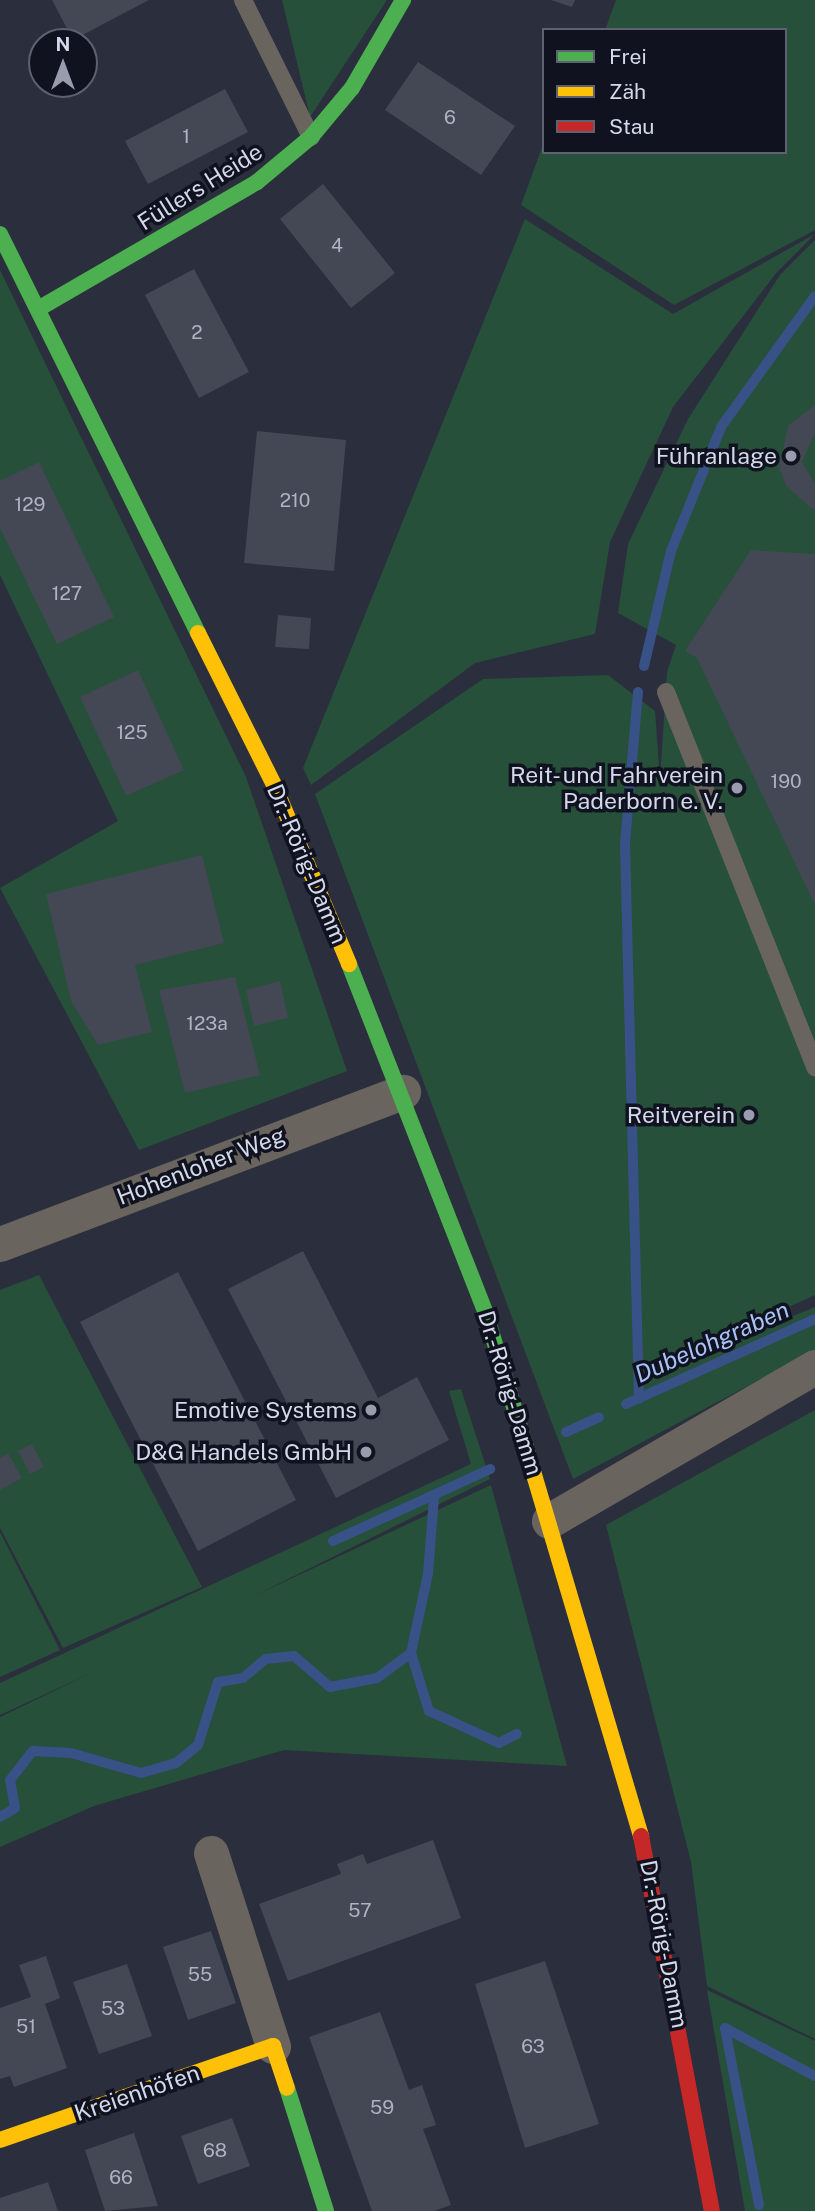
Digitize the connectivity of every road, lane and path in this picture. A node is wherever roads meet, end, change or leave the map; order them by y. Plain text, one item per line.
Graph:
1 (243, 0) edge
2 (403, 0) edge
3 (311, 137) junction
4 (0, 234) edge
5 (38, 309) junction
6 (666, 692) dead end
7 (815, 1067) edge
8 (403, 1092) junction
9 (0, 1244) edge
10 (815, 1367) edge
11 (550, 1521) junction
12 (211, 1853) dead end
13 (273, 2046) junction
14 (0, 2140) edge
15 (326, 2211) edge
16 (712, 2211) edge

1 - 3 lane
2 - 3 street, Füllers Heide
3 - 5 street, Füllers Heide
4 - 5 street, Dr.-Rörig-Damm
5 - 8 street, Dr.-Rörig-Damm
6 - 7 lane
8 - 9 street, Hohenloher Weg
8 - 11 street, Dr.-Rörig-Damm
10 - 11 street
11 - 16 street, Dr.-Rörig-Damm
12 - 13 street
13 - 14 street, Kreienhöfen
13 - 15 street

